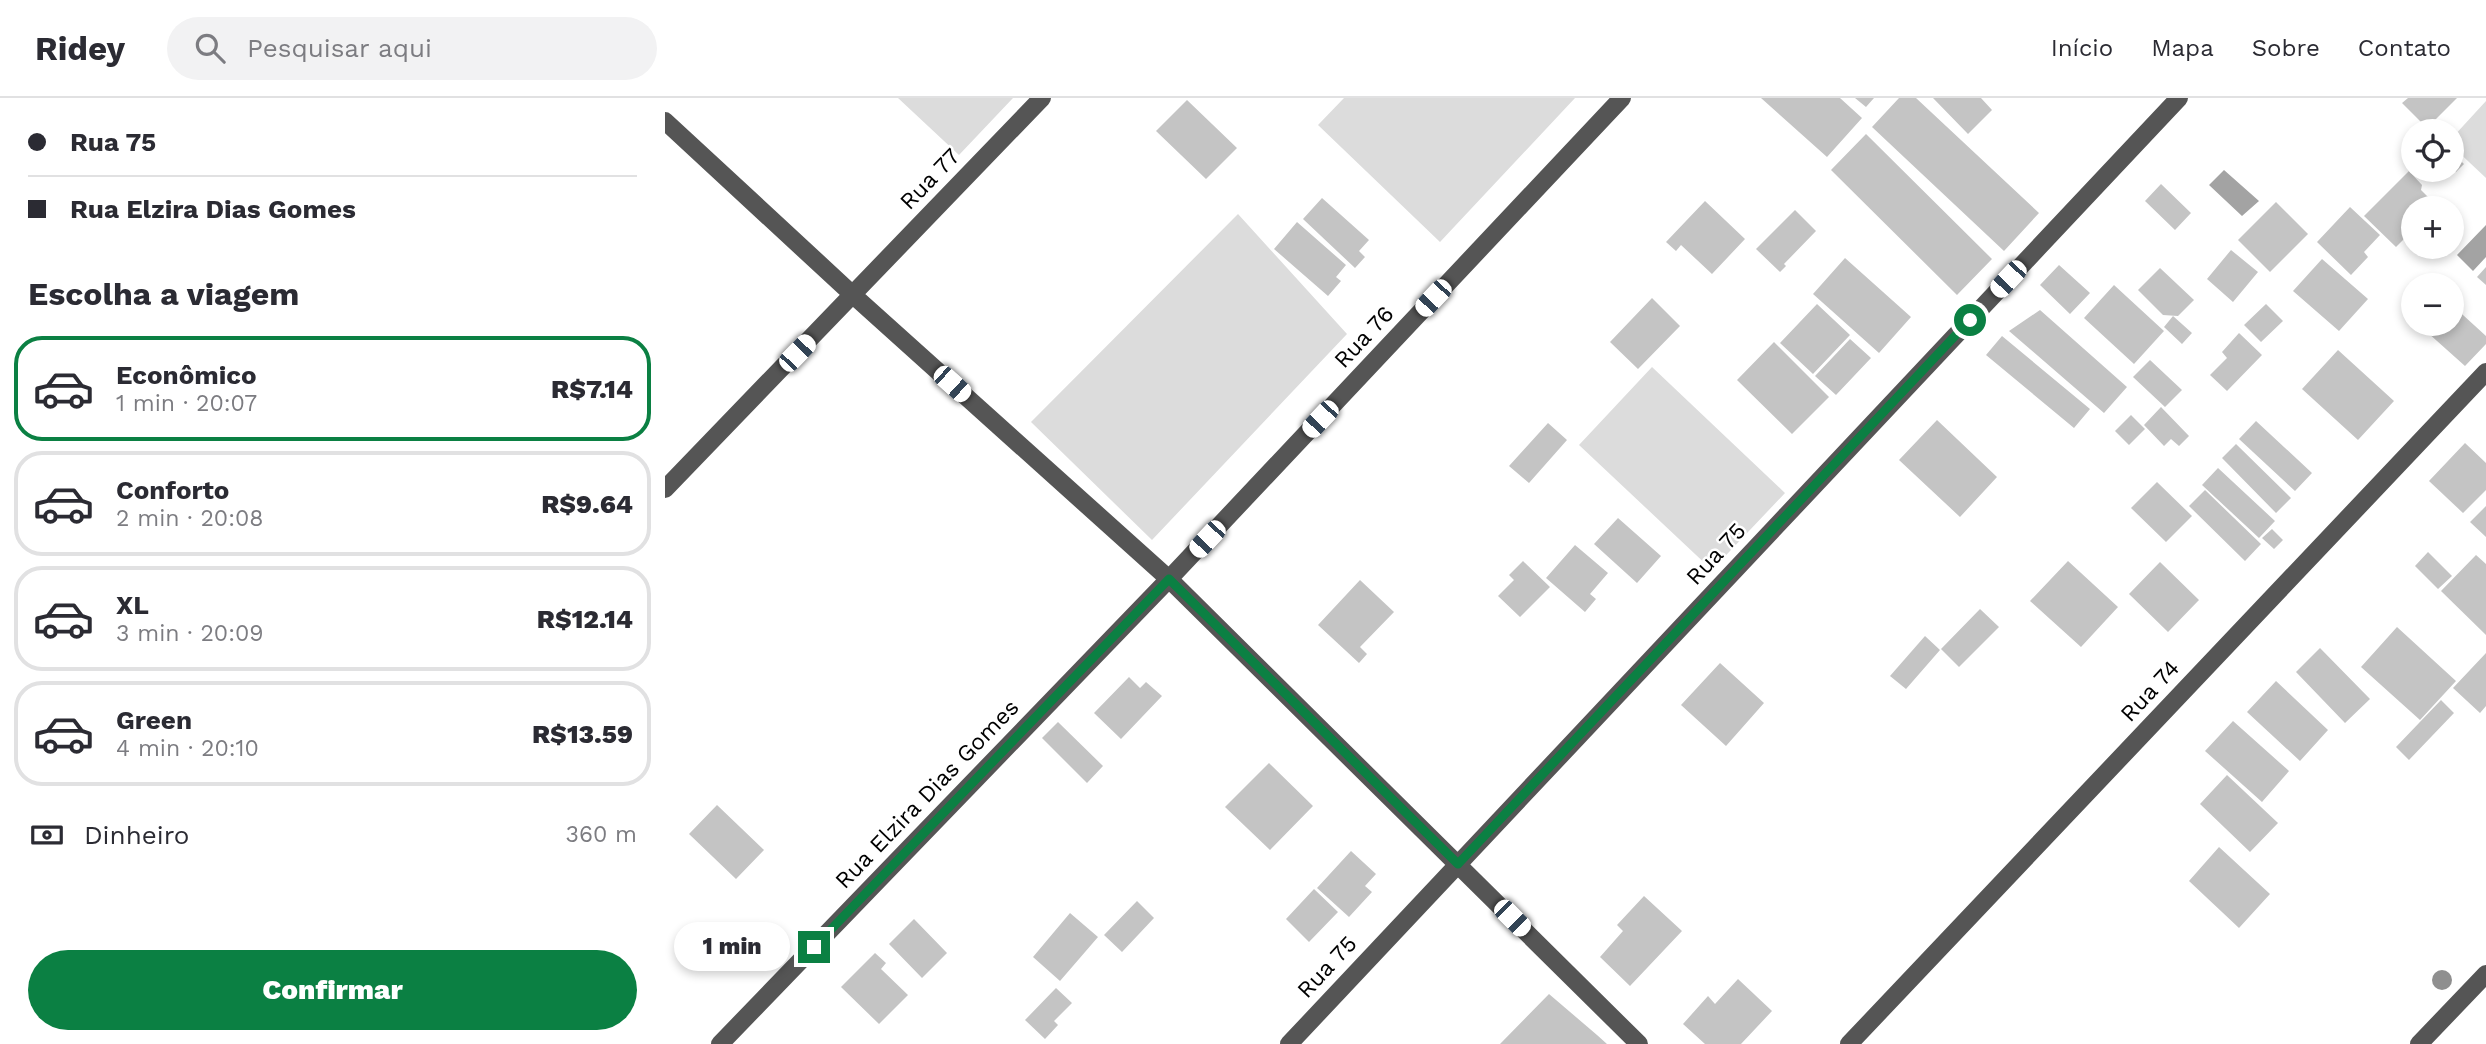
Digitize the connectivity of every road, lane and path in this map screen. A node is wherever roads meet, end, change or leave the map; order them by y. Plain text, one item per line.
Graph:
1 (1042, 98) edge
2 (1622, 98) edge
3 (2179, 98) edge
4 (665, 121) edge
5 (853, 295) junction
6 (2486, 372) edge
7 (665, 489) edge
8 (1169, 579) junction
9 (1458, 864) junction
10 (2486, 974) edge
11 (720, 1044) edge
12 (1289, 1044) edge
13 (1639, 1044) edge
14 (1849, 1044) edge
15 (2419, 1044) edge

1 - 5 street, Rua 77
2 - 8 street, Rua 76
3 - 9 street, Rua 75
4 - 5 street
5 - 7 street, Rua 77
5 - 8 street
6 - 14 street, Rua 74
8 - 9 street
8 - 11 street, Rua Elzira Dias Gomes
9 - 12 street, Rua 75
9 - 13 street
10 - 15 street

